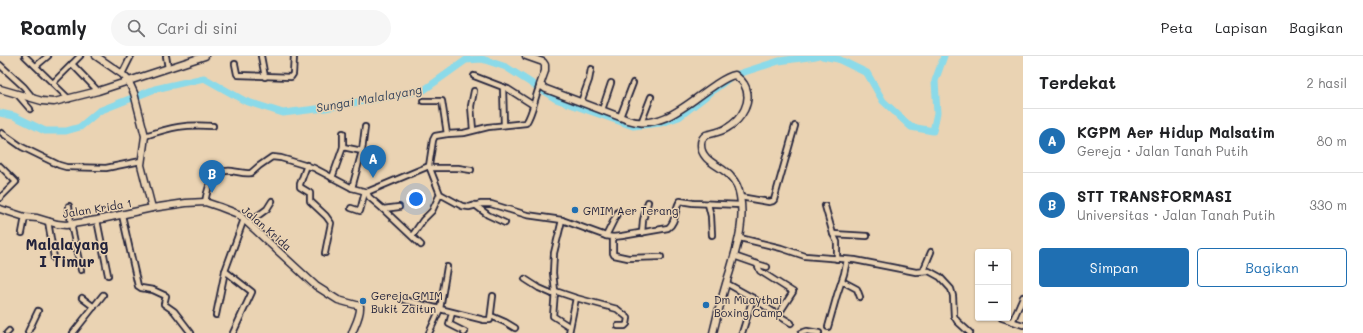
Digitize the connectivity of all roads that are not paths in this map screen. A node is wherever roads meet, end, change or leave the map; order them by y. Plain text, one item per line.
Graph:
1 (25, 56) edge
2 (48, 56) edge
3 (80, 56) edge
4 (96, 56) edge
5 (131, 56) edge
6 (166, 56) edge
7 (205, 56) edge
8 (261, 56) edge
9 (294, 56) edge
10 (526, 56) edge
11 (72, 64) junction
12 (235, 64) dead end
13 (0, 65) edge
14 (36, 66) junction
15 (168, 68) junction
16 (591, 69) dead end
17 (122, 74) junction
18 (474, 76) dead end
19 (265, 77) junction
20 (128, 80) junction
21 (53, 83) junction
22 (611, 83) dead end
23 (633, 83) dead end
24 (540, 86) junction
25 (503, 87) junction
26 (0, 89) edge
27 (98, 91) junction
28 (474, 91) dead end
29 (16, 93) junction
30 (651, 97) dead end
31 (33, 98) junction
32 (69, 99) junction
33 (423, 101) dead end
34 (581, 102) junction
35 (533, 105) junction
36 (30, 109) dead end
37 (602, 110) junction
38 (620, 117) junction
39 (641, 123) junction
40 (213, 126) dead end
41 (504, 126) junction
42 (795, 126) dead end
43 (365, 127) dead end
44 (473, 130) junction
45 (2, 133) dead end
46 (343, 133) dead end
47 (447, 134) junction
48 (145, 136) junction
49 (343, 147) junction
50 (362, 151) junction
51 (141, 161) junction
52 (307, 165) junction
53 (0, 166) edge
54 (430, 167) junction
55 (471, 170) dead end
56 (332, 178) junction
57 (352, 188) junction
58 (366, 192) junction
59 (440, 194) junction
60 (740, 197) junction
61 (0, 198) edge
62 (272, 201) dead end
63 (204, 202) junction
64 (648, 202) dead end
65 (708, 204) junction
66 (475, 205) junction
67 (741, 205) junction
68 (69, 206) dead end
69 (399, 206) dead end
70 (825, 206) dead end
71 (152, 208) junction
72 (351, 208) dead end
73 (0, 209) edge
74 (383, 209) junction
75 (618, 212) dead end
76 (122, 215) junction
77 (25, 217) junction
78 (97, 220) junction
79 (562, 220) junction
80 (48, 221) junction
81 (246, 221) junction
82 (505, 223) dead end
83 (71, 224) junction
84 (22, 233) dead end
85 (642, 233) junction
86 (833, 234) junction
87 (712, 235) dead end
88 (412, 236) junction
89 (606, 236) junction
90 (867, 236) dead end
91 (613, 237) junction
92 (740, 238) junction
93 (421, 244) dead end
94 (930, 252) dead end
95 (325, 253) dead end
96 (734, 256) junction
97 (661, 257) dead end
98 (54, 258) dead end
99 (837, 259) junction
100 (847, 260) junction
101 (757, 264) junction
102 (447, 267) dead end
103 (767, 267) dead end
104 (80, 270) dead end
105 (225, 271) junction
106 (923, 271) junction
107 (108, 275) dead end
108 (525, 279) dead end
109 (842, 281) junction
110 (726, 283) junction
111 (555, 293) junction
112 (103, 295) dead end
113 (494, 296) dead end
114 (860, 297) dead end
115 (1023, 297) edge
116 (82, 298) dead end
117 (576, 298) junction
118 (753, 298) junction
119 (404, 300) dead end
120 (555, 306) junction
121 (94, 307) junction
122 (440, 309) junction
123 (38, 311) dead end
124 (452, 313) junction
125 (216, 315) dead end
126 (778, 315) junction
127 (491, 316) junction
128 (548, 317) dead end
129 (1012, 322) joint
130 (791, 323) dead end
131 (567, 325) dead end
132 (1023, 325) edge
133 (618, 326) dead end
134 (828, 327) dead end
135 (515, 328) dead end
136 (28, 333) edge
137 (74, 333) edge
138 (191, 333) edge
139 (233, 333) edge
140 (352, 333) edge
141 (429, 333) edge
142 (464, 333) edge
143 (569, 333) edge
144 (713, 333) edge
145 (742, 333) edge
146 (801, 333) edge
147 (819, 333) edge
148 (970, 333) edge

1 - 14 street
2 - 14 street
3 - 11 street
4 - 17 street
5 - 17 street
6 - 15 street
7 - 15 street
8 - 19 street
9 - 19 street
10 - 24 street
11 - 21 street
11 - 27 street
12 - 19 street
13 - 31 street
14 - 21 street
15 - 20 street
16 - 34 street
17 - 20 street
18 - 25 street
20 - 27 street
20 - 48 street
21 - 32 street
22 - 37 street
23 - 38 street
24 - 34 street
24 - 35 street
25 - 35 street
25 - 41 street
26 - 29 street
27 - 32 street
28 - 44 street
29 - 31 street
29 - 36 street
30 - 39 street
31 - 32 street
33 - 47 street
34 - 37 street
35 - 41 street
37 - 38 street
38 - 39 street
39 - 60 street
40 - 48 street
41 - 44 street
42 - 60 street
43 - 50 street
44 - 47 street
45 - 51 street
46 - 49 street
47 - 54 street
48 - 51 street
49 - 50 street
49 - 56 street
50 - 57 street
51 - 71 street
52 - 56 street
52 - 63 street
52 - 95 street
53 - 61 street
54 - 55 street
54 - 58 street
54 - 59 street
56 - 57 street
57 - 58 street
58 - 72 street
58 - 74 street
59 - 66 street
59 - 88 street
60 - 67 street
62 - 81 street
63 - 71 street, Jalan Krida
63 - 81 street, Jalan Krida
64 - 85 street
65 - 67 street
65 - 85 street
65 - 87 street
66 - 79 street
66 - 82 street
67 - 92 street
68 - 83 street
69 - 74 street
70 - 86 street
71 - 76 street, Jalan Krida 1
73 - 77 street, Jalan Krida 1
74 - 88 street
75 - 89 street
76 - 78 street, Jalan Krida 1
76 - 138 street
77 - 80 street, Jalan Krida 1
77 - 84 street
78 - 83 street, Jalan Krida 1
78 - 107 street
79 - 89 street
79 - 111 street
80 - 83 street, Jalan Krida 1
80 - 98 street
81 - 105 street
81 - 140 street, Jalan Krida
83 - 104 street
85 - 91 street
86 - 90 street
86 - 99 street
88 - 93 street
89 - 91 street
91 - 97 street
92 - 96 street
92 - 99 street
94 - 106 street
96 - 101 street
96 - 110 street
99 - 100 street
100 - 106 street
100 - 109 street
101 - 103 street
101 - 126 street
102 - 122 street
105 - 125 street
105 - 139 street
106 - 148 street
108 - 111 street
109 - 114 street
109 - 134 street
110 - 118 street
110 - 144 street
111 - 117 street
111 - 120 street
112 - 121 street
113 - 127 street
115 - 129 street
116 - 121 street
117 - 133 street
117 - 143 street
118 - 126 street
118 - 145 street
119 - 122 street
120 - 128 street
120 - 131 street
121 - 137 street
122 - 124 street
122 - 141 street
123 - 136 street
124 - 127 street
124 - 142 street
126 - 130 street
127 - 135 street
129 - 132 street
146 - 147 street

